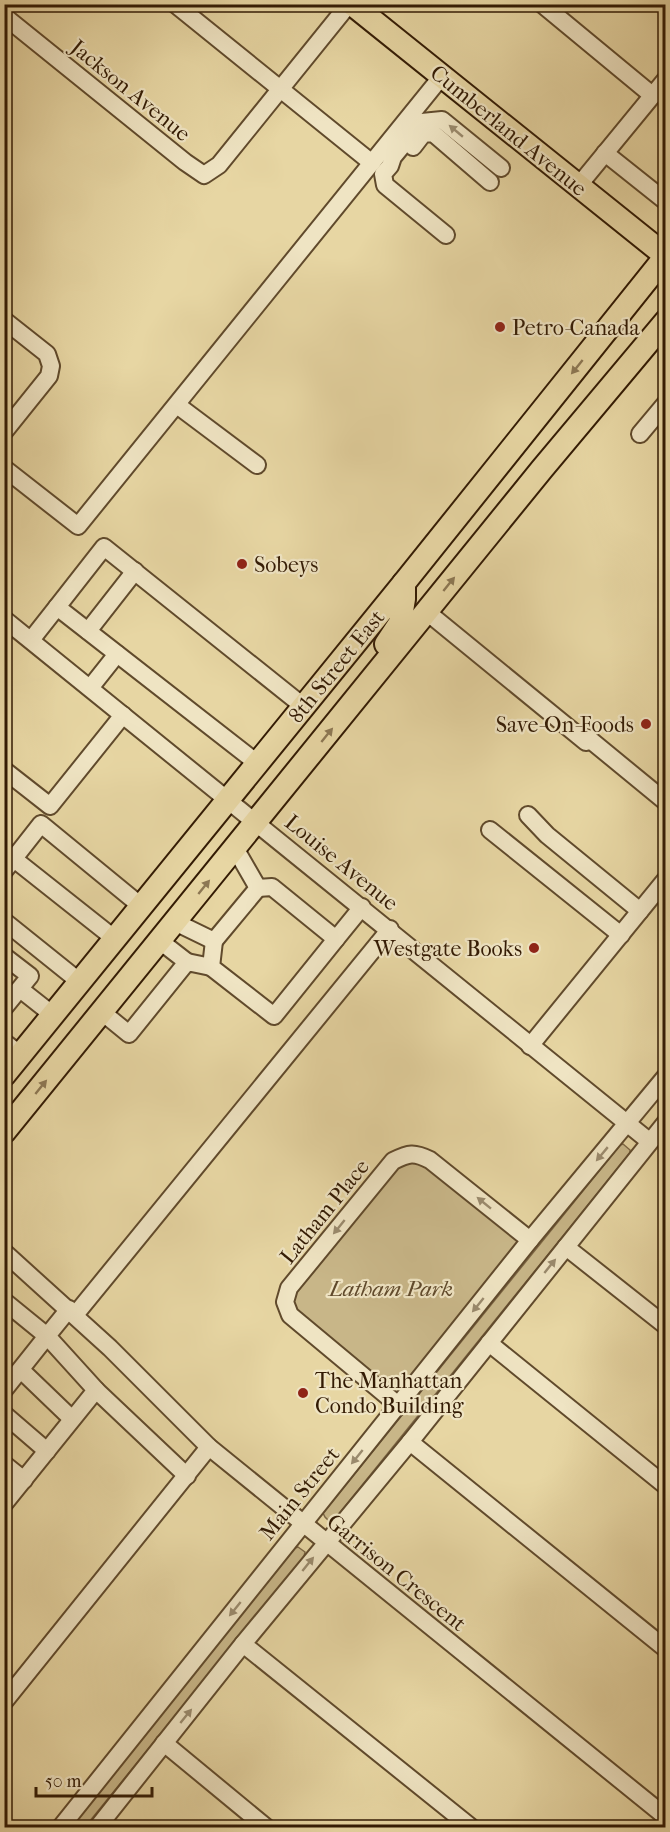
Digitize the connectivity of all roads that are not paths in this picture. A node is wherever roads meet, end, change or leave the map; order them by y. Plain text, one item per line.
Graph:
1 (175, 4) edge
2 (350, 4) edge
3 (542, 4) edge
4 (4, 16) edge
5 (442, 76) junction
6 (666, 79) edge
7 (280, 89) junction
8 (652, 95) junction
9 (605, 153) junction
10 (372, 163) junction
11 (390, 166) junction
12 (501, 168) dead end
13 (490, 182) dead end
14 (579, 185) junction
15 (666, 198) edge
16 (446, 235) dead end
17 (666, 256) edge
18 (4, 320) edge
19 (666, 321) edge
20 (666, 403) edge
21 (177, 405) junction
22 (4, 432) edge
23 (640, 434) dead end
24 (257, 465) dead end
25 (4, 468) edge
26 (135, 571) junction
27 (404, 583) junction
28 (57, 607) junction
29 (427, 612) junction
30 (4, 619) edge
31 (88, 631) junction
32 (31, 640) junction
33 (117, 654) junction
34 (90, 688) junction
35 (303, 706) junction
36 (344, 714) junction
37 (123, 715) junction
38 (257, 763) junction
39 (4, 770) edge
40 (228, 799) junction
41 (666, 802) edge
42 (528, 816) dead end
43 (256, 822) junction
44 (490, 831) dead end
45 (235, 848) junction
46 (9, 865) edge
47 (666, 879) edge
48 (258, 888) junction
49 (141, 906) junction
50 (362, 907) junction
51 (640, 911) junction
52 (4, 921) edge
53 (175, 922) junction
54 (390, 930) junction
55 (19, 933) junction
56 (621, 935) junction
57 (115, 939) junction
58 (336, 939) junction
59 (160, 941) junction
60 (214, 941) junction
61 (4, 951) edge
62 (4, 956) edge
63 (187, 962) junction
64 (211, 967) junction
65 (80, 982) junction
66 (20, 989) junction
67 (4, 1008) edge
68 (102, 1012) junction
69 (53, 1015) junction
70 (530, 1046) junction
71 (13, 1048) edge
72 (4, 1075) edge
73 (666, 1076) edge
74 (666, 1122) edge
75 (627, 1124) junction
76 (4, 1132) edge
77 (649, 1141) junction
78 (530, 1240) junction
79 (566, 1247) junction
80 (4, 1252) edge
81 (4, 1301) edge
82 (72, 1312) junction
83 (666, 1326) edge
84 (47, 1336) junction
85 (489, 1343) junction
86 (21, 1370) junction
87 (4, 1390) edge
88 (96, 1390) junction
89 (398, 1405) junction
90 (4, 1414) edge
91 (72, 1419) junction
92 (410, 1442) junction
93 (209, 1447) junction
94 (47, 1450) junction
95 (4, 1464) edge
96 (187, 1476) junction
97 (24, 1480) junction
98 (666, 1486) edge
99 (4, 1504) edge
100 (303, 1525) junction
101 (326, 1543) junction
102 (243, 1644) junction
103 (666, 1649) edge
104 (4, 1702) edge
105 (164, 1743) junction
106 (666, 1817) edge
107 (60, 1827) edge
108 (97, 1827) edge
109 (267, 1827) edge
110 (472, 1827) edge

1 - 7 street
2 - 5 main road, Cumberland Avenue
2 - 7 street
3 - 8 street
4 - 7 street, Jackson Avenue
5 - 10 street
5 - 14 main road, Cumberland Avenue
6 - 8 street
7 - 10 street
8 - 9 street
9 - 14 street
9 - 15 street
10 - 21 street
12 -> 11 street
11 - 13 street
11 - 16 street
14 - 17 main road, Cumberland Avenue
17 -> 27 main road, 8th Street East
18 - 22 street
29 -> 19 main road, 8th Street East
20 - 23 street
21 - 24 street
21 - 25 street
26 - 28 street
26 - 31 street
26 - 35 street
27 - 35 main road, 8th Street East
27 - 36 main road
28 - 31 street
28 - 32 street
29 - 36 main road, 8th Street East
29 - 41 street
30 - 32 street, Louise Avenue
31 - 33 street
32 - 34 street, Louise Avenue
33 - 34 street
33 - 38 street
34 - 37 street, Louise Avenue
35 - 38 main road, 8th Street East
43 -> 36 main road, 8th Street East
37 - 39 street
37 - 40 street, Louise Avenue
38 - 40 main road, 8th Street East
40 - 43 street, Louise Avenue
40 - 49 main road, 8th Street East
42 - 51 street
43 - 45 main road, 8th Street East
43 - 50 street, Louise Avenue
44 - 56 street
45 - 48 street
53 -> 45 main road, 8th Street East
46 - 49 street
46 - 57 street
47 - 51 street
48 - 58 street
48 - 60 street
49 - 57 main road, 8th Street East
50 - 54 street, Louise Avenue
50 - 58 street
51 - 56 street
52 - 55 street
53 - 59 main road, 8th Street East
53 - 60 street
54 - 70 street, Louise Avenue
54 - 82 street
55 - 61 street
55 - 65 street
56 - 70 street
57 - 65 main road, 8th Street East
58 - 64 street
59 - 63 street
59 - 68 main road, 8th Street East
60 - 64 street
62 - 66 street
63 - 64 street
63 - 68 street
65 - 69 main road, 8th Street East
66 - 67 street
66 - 69 street
76 -> 68 main road, 8th Street East
69 - 71 main road, 8th Street East
70 - 75 street, Louise Avenue
71 - 72 main road, 8th Street East
73 - 75 street, Main Street
74 - 77 street
75 - 77 street, Louise Avenue
75 -> 78 street, Main Street
77 - 79 street
78 -> 89 street, Main Street
78 -> 89 street, Latham Place
79 - 83 street
85 -> 79 street
80 - 82 street, Garrison Crescent
81 - 84 street
82 - 84 street
82 - 93 street, Garrison Crescent
84 - 86 street
84 - 88 street
85 - 92 street
85 - 98 street
86 - 87 street
86 - 91 street
88 - 91 street
88 - 96 street
89 -> 100 street, Main Street
90 - 94 street
91 - 94 street
92 - 101 street
92 - 103 street
93 - 96 street
93 - 100 street, Garrison Crescent
94 - 97 street
95 - 97 street
96 - 104 street
97 - 99 street
100 - 101 street, Garrison Crescent
100 -> 107 street, Main Street
102 -> 101 street
101 - 106 street, Garrison Crescent
105 -> 102 street
102 - 110 street
105 - 108 street
105 - 109 street

